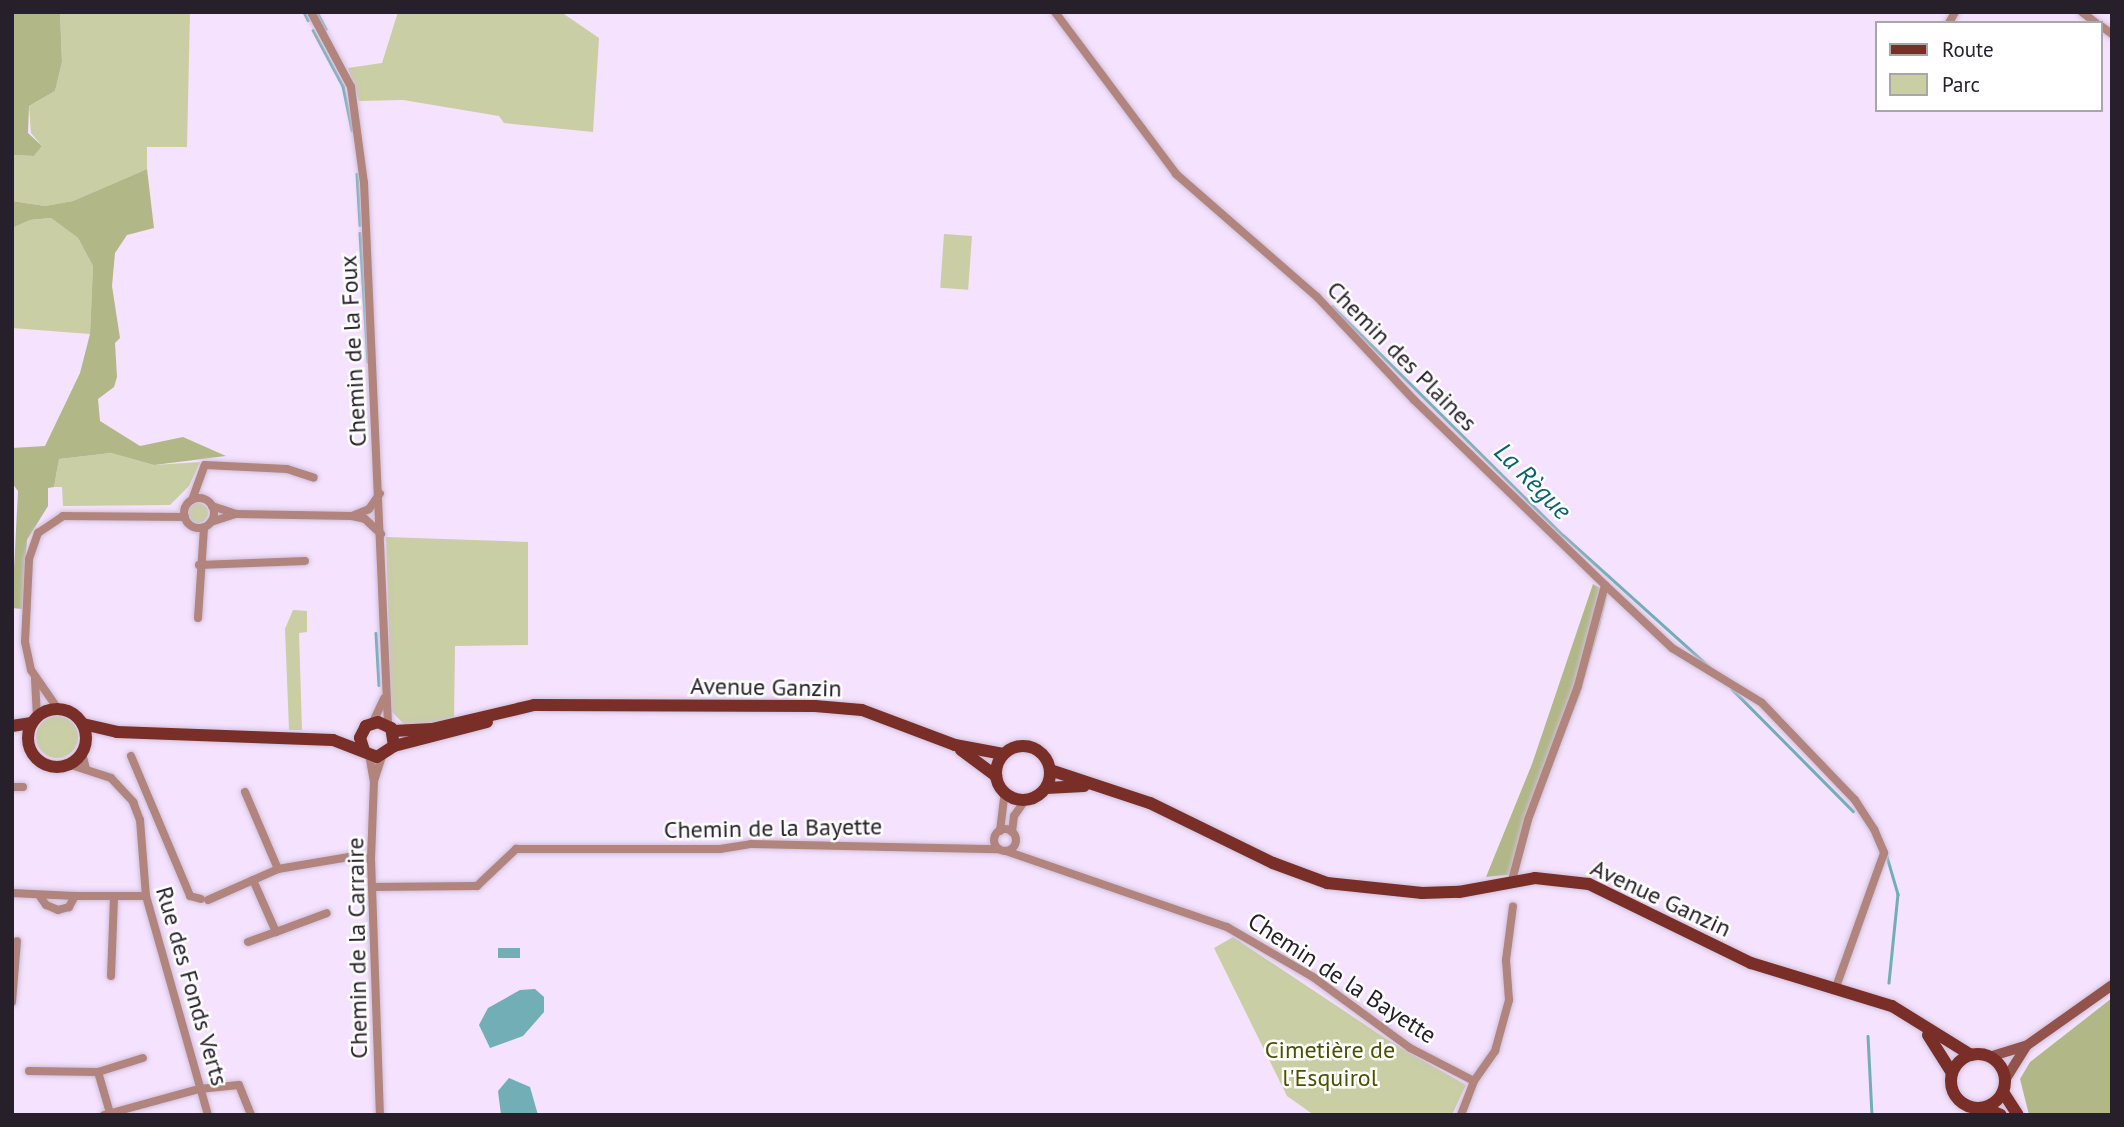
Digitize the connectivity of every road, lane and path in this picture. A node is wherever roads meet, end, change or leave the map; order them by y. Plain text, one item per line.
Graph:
1 (310, 12) edge
2 (1055, 12) edge
3 (314, 478) dead end
4 (199, 484) junction
5 (380, 493) junction
6 (205, 499) junction
7 (192, 500) junction
8 (212, 506) junction
9 (366, 510) junction
10 (185, 513) junction
11 (236, 514) junction
12 (352, 516) junction
13 (380, 522) junction
14 (207, 524) junction
15 (192, 526) junction
16 (381, 534) junction
17 (199, 544) junction
18 (305, 561) dead end
19 (200, 565) junction
20 (1605, 585) junction
21 (198, 618) dead end
22 (35, 676) junction
23 (384, 698) junction
24 (612, 706) junction
25 (58, 709) junction
26 (35, 720) junction
27 (373, 722) junction
28 (83, 724) junction
29 (12, 726) edge
30 (390, 728) junction
31 (12, 732) edge
32 (117, 732) junction
33 (361, 732) junction
34 (333, 740) junction
35 (29, 743) junction
36 (955, 745) junction
37 (394, 746) junction
38 (83, 749) junction
39 (371, 753) junction
40 (1003, 754) junction
41 (131, 756) dead end
42 (68, 764) junction
43 (86, 769) junction
44 (1050, 770) junction
45 (996, 776) junction
46 (374, 781) junction
47 (1095, 786) junction
48 (12, 787) edge
49 (23, 787) dead end
50 (1046, 788) junction
51 (245, 792) dead end
52 (1005, 793) junction
53 (148, 796) junction
54 (1025, 800) junction
55 (134, 802) junction
56 (1000, 831) junction
57 (1012, 832) junction
58 (994, 839) junction
59 (978, 845) junction
60 (1014, 845) junction
61 (1002, 850) junction
62 (371, 859) junction
63 (1027, 860) junction
64 (278, 869) junction
65 (253, 880) junction
66 (1512, 880) junction
67 (372, 887) junction
68 (12, 893) edge
69 (39, 895) junction
70 (75, 896) junction
71 (146, 896) junction
72 (114, 897) junction
73 (1513, 906) dead end
74 (327, 913) dead end
75 (276, 932) junction
76 (17, 941) dead end
77 (248, 942) dead end
78 (111, 976) dead end
79 (2108, 986) edge
80 (1836, 987) junction
81 (12, 1002) edge
82 (1922, 1027) junction
83 (2025, 1046) junction
84 (1971, 1055) junction
85 (1989, 1057) junction
86 (143, 1058) dead end
87 (29, 1071) dead end
88 (98, 1072) junction
89 (1952, 1073) junction
90 (1474, 1081) junction
91 (2004, 1086) junction
92 (202, 1089) junction
93 (1984, 1108) junction
94 (110, 1114) edge
95 (208, 1115) edge
96 (251, 1115) edge
97 (380, 1115) edge
98 (1461, 1115) edge
99 (2001, 1115) edge
100 (2018, 1115) edge

1 - 5 street, Chemin de la Foux
2 - 20 street, Chemin des Plaines
3 - 4 street
4 - 6 street
4 - 7 street
5 - 9 street
5 - 13 street, Chemin de la Foux
6 - 7 street
6 - 8 street
7 - 10 street
8 - 11 street
8 - 14 street
9 - 12 street
9 - 13 street
10 - 15 street
10 - 22 street
11 - 12 street
11 - 14 street
12 - 16 street
13 - 16 street, Chemin de la Foux
14 - 15 street
14 - 17 street
15 - 17 street
16 - 23 street, Chemin de la Foux
17 - 19 street
18 - 19 street
19 - 21 street
20 - 66 street
20 - 80 street, Chemin des Plaines
22 - 25 street
22 - 26 street
23 - 27 street, Chemin de la Foux
23 - 30 street, Chemin de la Foux
24 - 30 main road, Avenue Ganzin
24 - 36 main road, Avenue Ganzin
24 - 37 main road, Avenue Ganzin
25 - 26 main road
25 - 28 main road
26 - 29 main road
26 - 35 main road
27 - 30 main road, Avenue Ganzin
27 - 33 main road
28 - 32 main road
28 - 38 main road
30 - 37 main road
31 - 35 main road
32 - 34 main road
32 - 38 main road
33 - 34 main road
33 - 39 main road
34 - 39 main road
35 - 42 main road
36 - 40 main road, Avenue Ganzin
36 - 45 main road, Avenue Ganzin
37 - 39 main road
38 - 42 main road
38 - 43 street
39 - 46 street, Chemin de la Carraire
39 - 46 street, Chemin de la Carraire
40 - 44 main road
40 - 45 main road
41 - 53 street
42 - 43 street
43 - 55 street
44 - 47 main road, Avenue Ganzin
44 - 50 main road
45 - 52 main road
46 - 62 street, Chemin de la Carraire
47 - 50 main road, Avenue Ganzin
47 - 66 main road, Avenue Ganzin
48 - 49 street
50 - 54 main road
51 - 64 street
52 - 54 main road
52 - 56 street
53 - 55 street
53 - 65 street
54 - 57 street
55 - 71 street, Rue des Fonds Verts
56 - 57 street
56 - 58 street
57 - 60 street
58 - 59 street, Chemin de la Bayette
58 - 61 street
59 - 61 street, Chemin de la Bayette
59 - 67 street, Chemin de la Bayette
60 - 61 street
60 - 63 street
61 - 63 street, Chemin de la Bayette
62 - 64 street
62 - 67 street, Chemin de la Carraire
63 - 90 street, Chemin de la Bayette
64 - 65 street
65 - 75 street
66 - 80 main road, Avenue Ganzin
67 - 97 street, Chemin de la Carraire
68 - 69 street
69 - 70 street
69 - 70 street
70 - 72 street
71 - 72 street
71 - 92 street, Rue des Fonds Verts
72 - 78 street
73 - 90 street
74 - 75 street
75 - 77 street
76 - 81 street
79 - 83 main road
80 - 82 main road, Avenue Ganzin
82 - 84 main road, Avenue Ganzin
82 - 89 main road, Avenue Ganzin
83 - 85 main road
83 - 91 main road
84 - 85 main road
84 - 89 main road
85 - 91 main road
86 - 88 street
87 - 88 street
88 - 94 street
89 - 93 main road
90 - 98 street
91 - 93 main road
91 - 100 main road
92 - 94 street
92 - 95 street, Rue des Fonds Verts
92 - 96 street
93 - 99 main road

